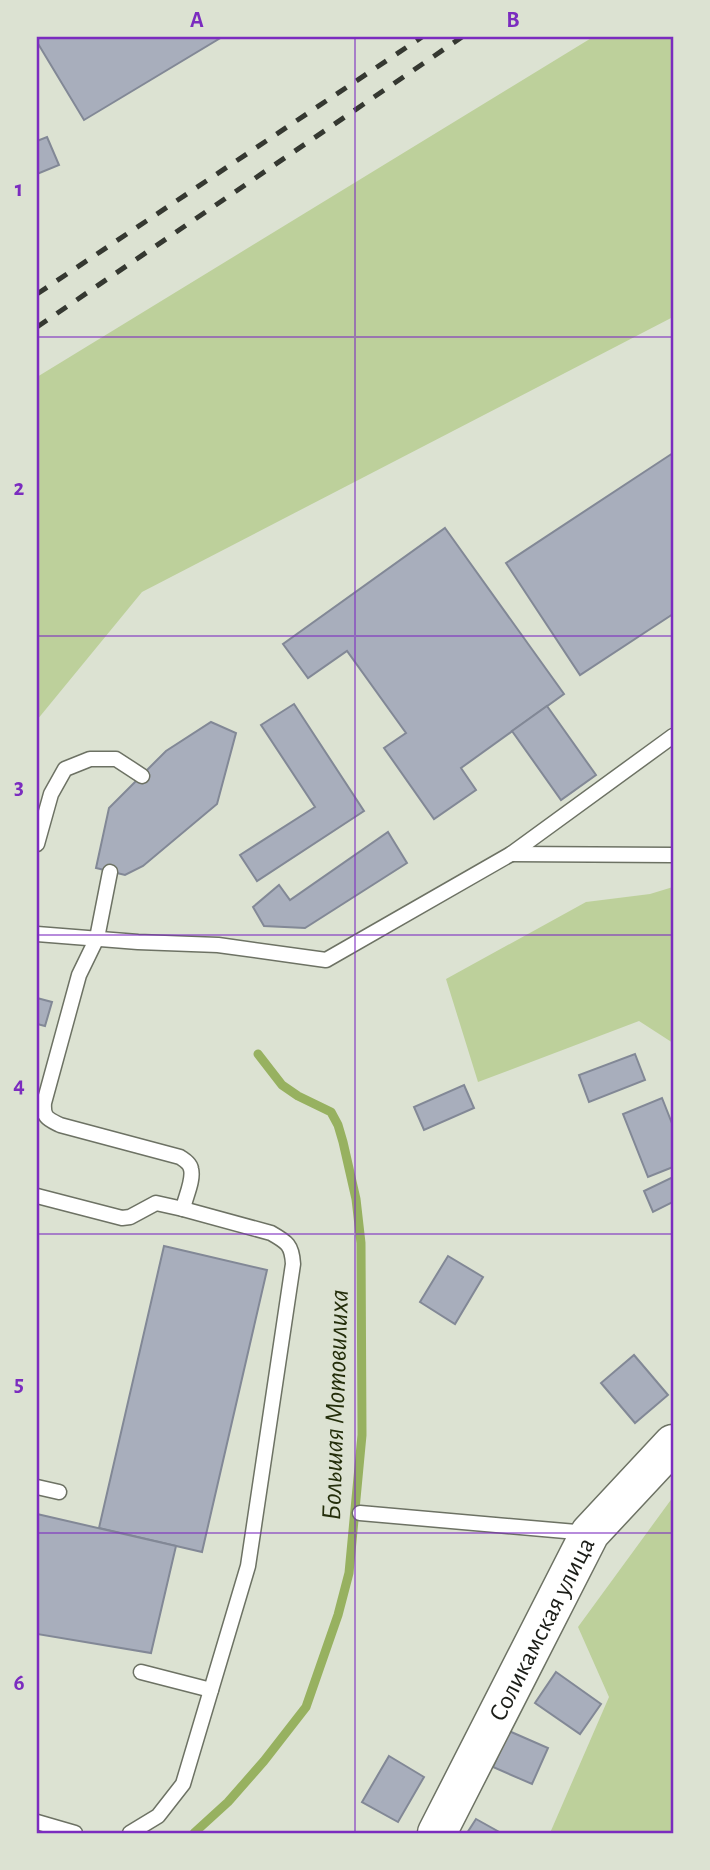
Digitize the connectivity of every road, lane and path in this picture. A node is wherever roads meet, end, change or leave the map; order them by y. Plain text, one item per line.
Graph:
1 (673, 736) edge
2 (142, 776) dead end
3 (37, 844) edge
4 (511, 854) junction
5 (673, 855) edge
6 (110, 872) dead end
7 (37, 934) edge
8 (97, 938) junction
9 (37, 1196) edge
10 (183, 1209) junction
11 (673, 1444) edge
12 (37, 1486) edge
13 (60, 1492) dead end
14 (360, 1513) dead end
15 (590, 1533) junction
16 (141, 1672) dead end
17 (211, 1690) junction
18 (37, 1822) edge
19 (75, 1833) edge
20 (130, 1833) edge
21 (437, 1833) edge

1 - 4 lane
2 - 3 lane
4 - 5 lane
4 - 8 lane
6 - 8 lane
7 - 8 lane
8 - 10 lane
9 - 10 lane
10 - 17 lane
11 - 15 main road, Соликамская улица
12 - 13 lane
14 - 15 lane
15 - 21 main road, Соликамская улица
16 - 17 lane
17 - 20 lane
18 - 19 lane

